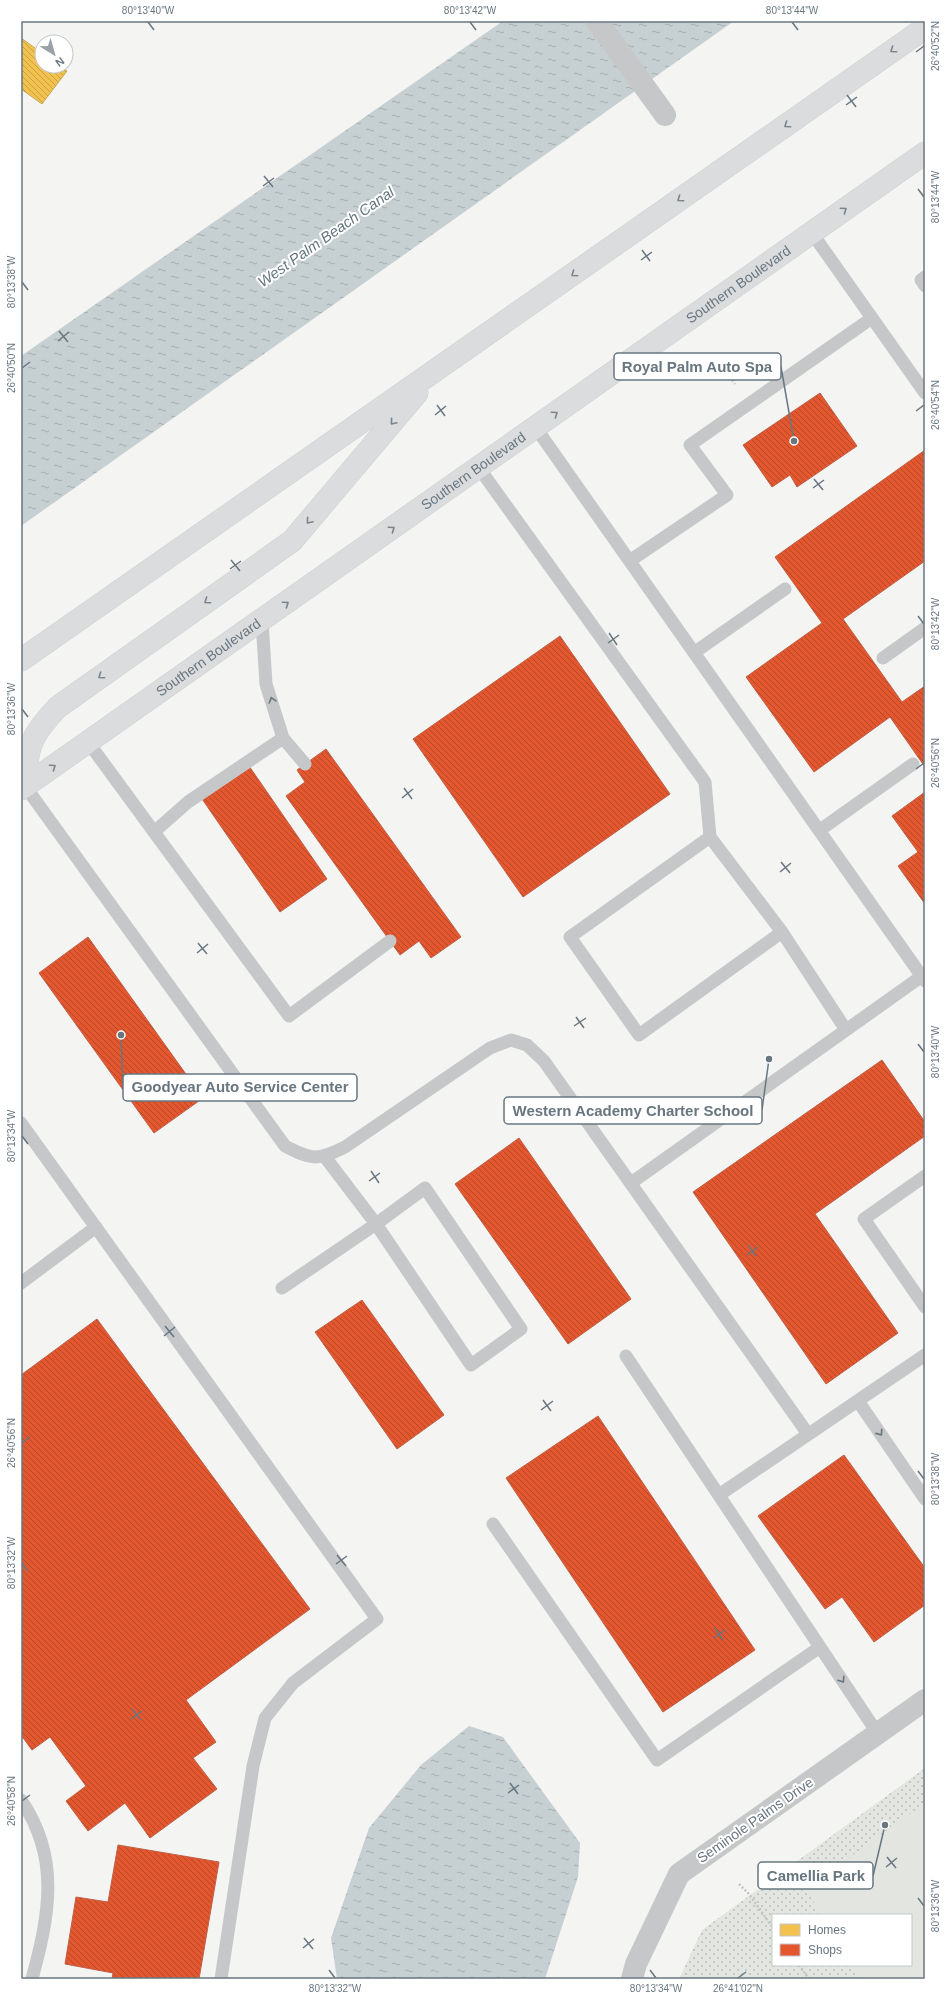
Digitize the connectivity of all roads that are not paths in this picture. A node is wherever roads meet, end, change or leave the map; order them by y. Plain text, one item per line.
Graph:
1 (597, 21) edge
2 (925, 28) edge
3 (665, 115) dead end
4 (925, 153) edge
5 (812, 233) junction
6 (925, 277) edge
7 (925, 286) edge
8 (872, 318) junction
9 (436, 370) junction
10 (925, 393) edge
11 (536, 428) junction
12 (479, 468) junction
13 (631, 560) junction
14 (785, 589) dead end
15 (262, 621) junction
16 (925, 628) edge
17 (695, 652) junction
18 (883, 658) dead end
19 (21, 660) edge
20 (283, 738) junction
21 (88, 742) junction
22 (305, 764) dead end
23 (913, 764) dead end
24 (23, 788) edge
25 (820, 830) junction
26 (154, 832) junction
27 (710, 837) junction
28 (782, 932) junction
29 (390, 941) dead end
30 (923, 978) edge
31 (846, 1030) junction
32 (21, 1123) edge
33 (325, 1157) junction
34 (925, 1176) edge
35 (631, 1183) junction
36 (376, 1224) junction
37 (96, 1227) junction
38 (21, 1283) edge
39 (282, 1288) dead end
40 (925, 1307) edge
41 (925, 1355) edge
42 (626, 1356) dead end
43 (858, 1401) junction
44 (808, 1434) junction
45 (719, 1495) junction
46 (925, 1499) edge
47 (493, 1524) dead end
48 (820, 1647) junction
49 (925, 1700) edge
50 (878, 1734) junction
51 (21, 1800) edge
52 (32, 1979) edge
53 (221, 1979) edge
54 (632, 1979) edge

1 - 3 street
2 -> 9 highway
5 -> 4 highway, Southern Boulevard
5 - 8 lane
11 -> 5 highway, Southern Boulevard
6 - 7 lane
8 - 10 lane
8 - 13 lane
9 - 19 highway
9 -> 24 highway
11 - 12 highway, Southern Boulevard
11 - 13 lane
15 -> 12 highway, Southern Boulevard
12 - 27 lane
13 - 17 lane
14 - 17 lane
20 -> 15 lane
15 - 21 highway, Southern Boulevard
16 - 18 lane
17 - 25 lane
20 - 22 lane
20 - 26 lane
24 -> 21 highway, Southern Boulevard
21 - 26 lane
23 - 25 lane
24 - 33 lane
25 - 30 lane
26 - 29 lane
27 - 28 lane
27 - 28 lane
28 - 31 lane
30 - 31 lane
31 - 35 lane
32 - 37 lane
33 - 35 lane
33 - 36 lane
34 - 40 lane
35 - 44 lane
36 - 36 lane
36 - 39 lane
37 - 38 lane
37 - 53 lane
41 - 43 lane
42 - 45 lane
43 - 44 lane
43 -> 46 lane
44 - 45 lane
45 - 48 lane
47 - 48 lane
48 -> 50 lane
49 - 50 street, Seminole Palms Drive
50 - 54 street, Seminole Palms Drive
51 - 52 lane

